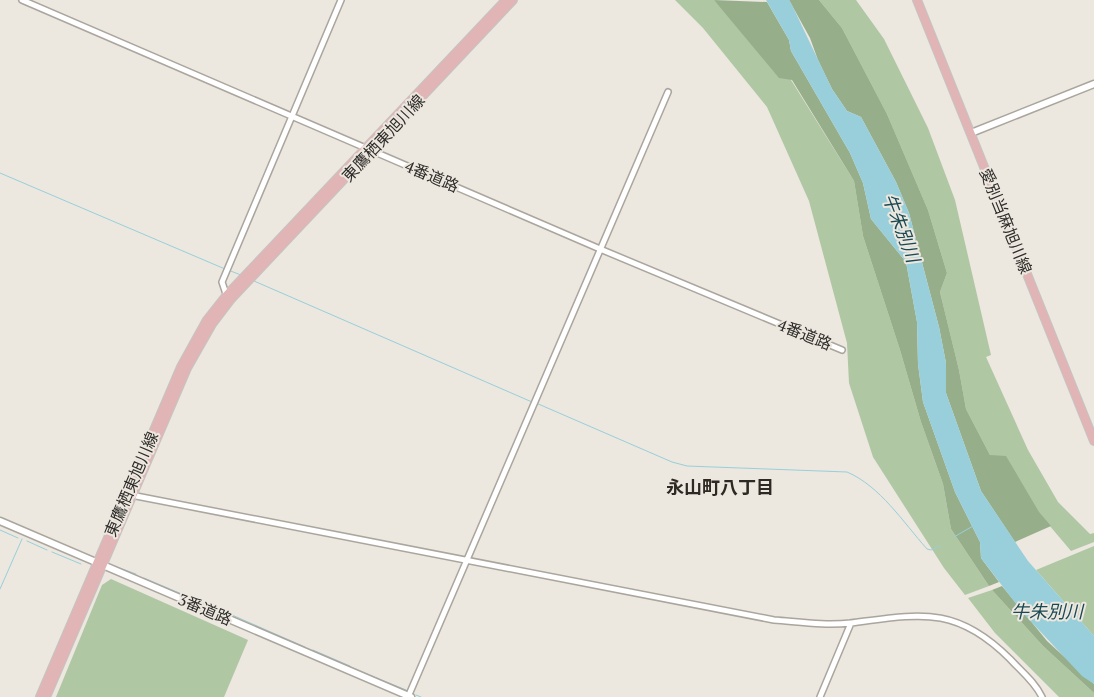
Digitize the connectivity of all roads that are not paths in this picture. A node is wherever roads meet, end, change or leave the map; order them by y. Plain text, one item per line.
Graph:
1 (22, 0) edge
2 (341, 0) edge
3 (506, 0) edge
4 (513, 0) edge
5 (918, 0) edge
6 (1094, 84) edge
7 (668, 92) dead end
8 (293, 116) junction
9 (971, 133) junction
10 (369, 149) junction
11 (600, 249) junction
12 (228, 299) junction
13 (842, 350) dead end
14 (1094, 441) edge
15 (129, 495) junction
16 (0, 522) edge
17 (466, 560) junction
18 (100, 564) junction
19 (851, 623) junction
20 (40, 697) edge
21 (46, 697) edge
22 (409, 697) edge
23 (820, 697) edge
24 (1042, 697) edge

1 - 8 street, 4番道路
2 - 8 street
3 - 10 main road, 東鷹栖東旭川線
4 - 10 main road, 東鷹栖東旭川線
5 - 9 main road, 愛別当麻旭川線
6 - 9 street
7 - 11 street
8 - 10 street, 4番道路
8 - 12 street
9 - 14 main road, 愛別当麻旭川線
10 - 11 street, 4番道路
10 - 12 main road, 東鷹栖東旭川線
11 - 13 street, 4番道路
11 - 17 street
12 - 15 main road, 東鷹栖東旭川線
15 - 17 street
15 - 18 main road, 東鷹栖東旭川線
16 - 18 street, 3番道路
17 - 19 street
17 - 22 street
18 - 20 main road, 東鷹栖東旭川線
18 - 21 main road, 東鷹栖東旭川線
18 - 22 street, 3番道路
19 - 23 street
19 - 24 street

